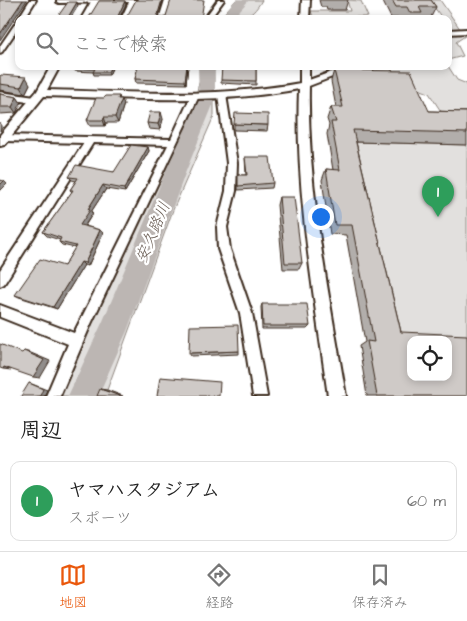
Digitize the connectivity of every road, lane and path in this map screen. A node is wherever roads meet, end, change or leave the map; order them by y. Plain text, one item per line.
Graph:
1 (33, 0) edge
2 (59, 0) edge
3 (128, 0) edge
4 (132, 0) edge
5 (168, 0) edge
6 (221, 0) edge
7 (306, 0) edge
8 (95, 1) edge
9 (24, 15) edge
10 (86, 15) edge
11 (126, 15) edge
12 (163, 15) edge
13 (210, 15) edge
14 (305, 15) edge
15 (15, 28) edge
16 (467, 30) edge
17 (452, 32) edge
18 (0, 51) edge
19 (54, 70) edge
20 (305, 70) edge
21 (346, 70) edge
22 (304, 85) junction
23 (0, 95) edge
24 (198, 95) junction
25 (219, 95) junction
26 (38, 96) junction
27 (2, 140) edge
28 (91, 140) junction
29 (174, 142) junction
30 (0, 280) edge
31 (0, 312) edge
32 (75, 340) junction
33 (53, 396) edge
34 (260, 396) edge
35 (338, 396) edge

1 - 9 street
2 - 8 street
3 - 8 street
4 - 11 street
5 - 12 street
6 - 13 street
7 - 14 street
8 - 10 street
15 - 18 street
16 - 17 street
19 - 26 street
20 - 22 street
21 - 22 street
22 - 25 street
22 - 35 street
23 - 26 street
24 - 25 street
24 - 26 street
24 - 29 street
25 - 34 street
26 - 27 street
27 - 28 street
28 - 29 street
28 - 30 street
29 - 32 street
31 - 32 street
32 - 33 street

